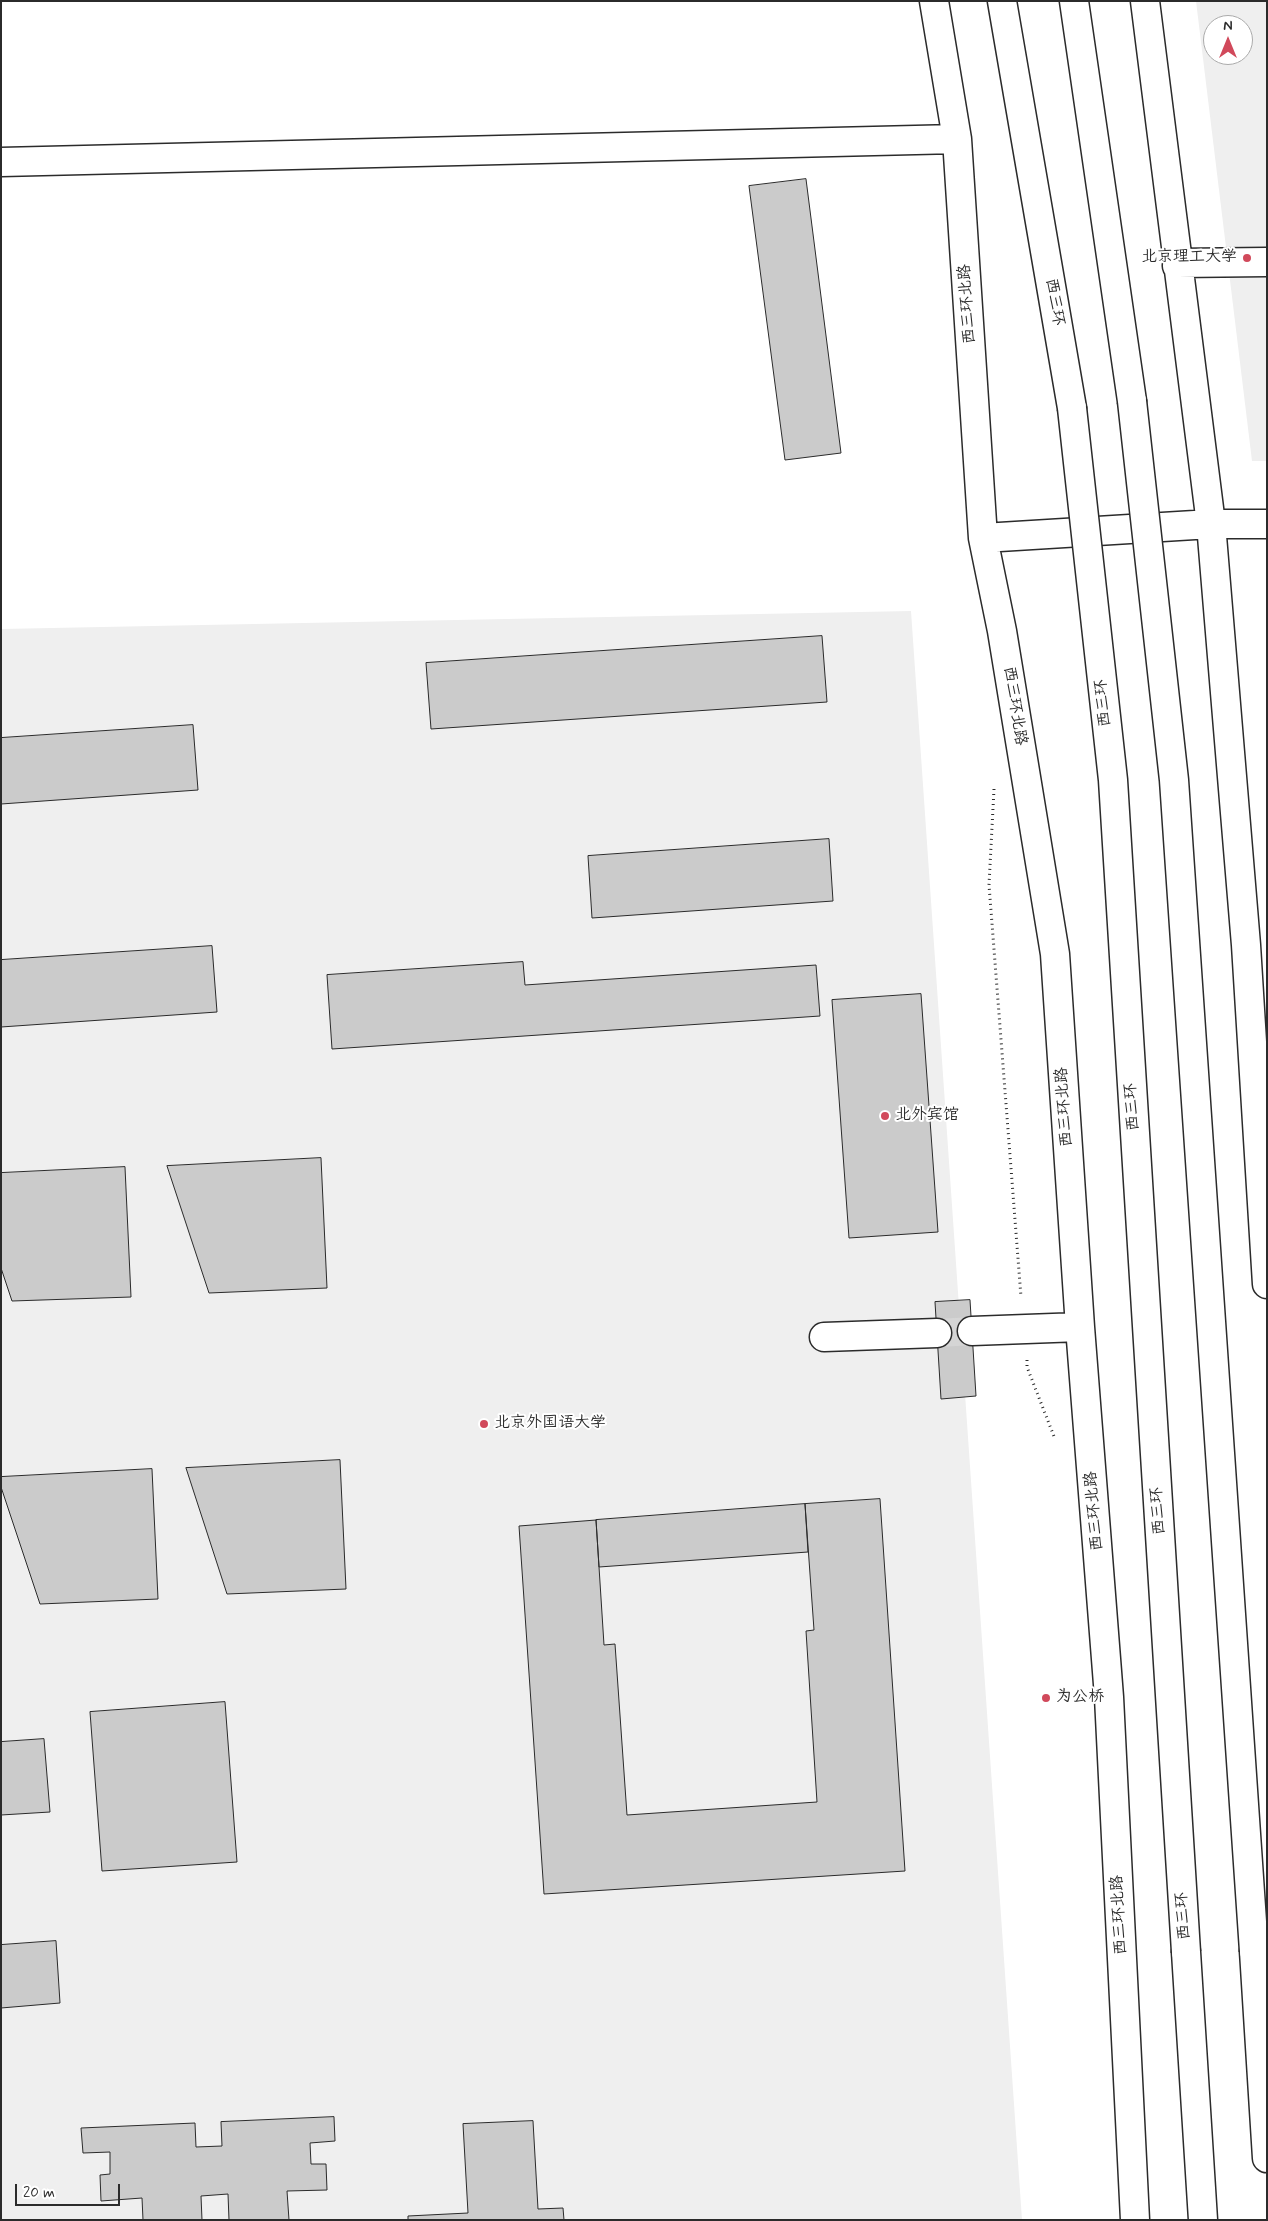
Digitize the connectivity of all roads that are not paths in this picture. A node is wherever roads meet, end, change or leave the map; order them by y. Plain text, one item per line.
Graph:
1 (934, 1) edge
2 (1002, 1) edge
3 (1074, 1) edge
4 (1145, 1) edge
5 (957, 139) junction
6 (1, 162) edge
7 (1267, 262) edge
8 (1178, 265) junction
9 (1211, 524) junction
10 (1267, 524) edge
11 (983, 538) junction
12 (1267, 1284) edge
13 (1080, 1327) junction
14 (972, 1332) tunnel mouth
15 (937, 1333) tunnel mouth
16 (824, 1337) dead end
17 (1267, 2158) edge
18 (1135, 2220) edge
19 (1203, 2220) edge

1 - 5 main road, 西三环北路
2 - 19 main road, 西三环, bridge
3 - 17 main road, bridge
4 - 8 main road
5 - 6 main road
5 - 11 main road, 西三环北路
7 - 8 main road
8 - 9 main road
9 - 10 main road
9 - 11 main road
9 - 12 main road
11 - 13 main road, 西三环北路
13 - 14 main road
13 - 18 main road, 西三环北路
15 - 16 main road

